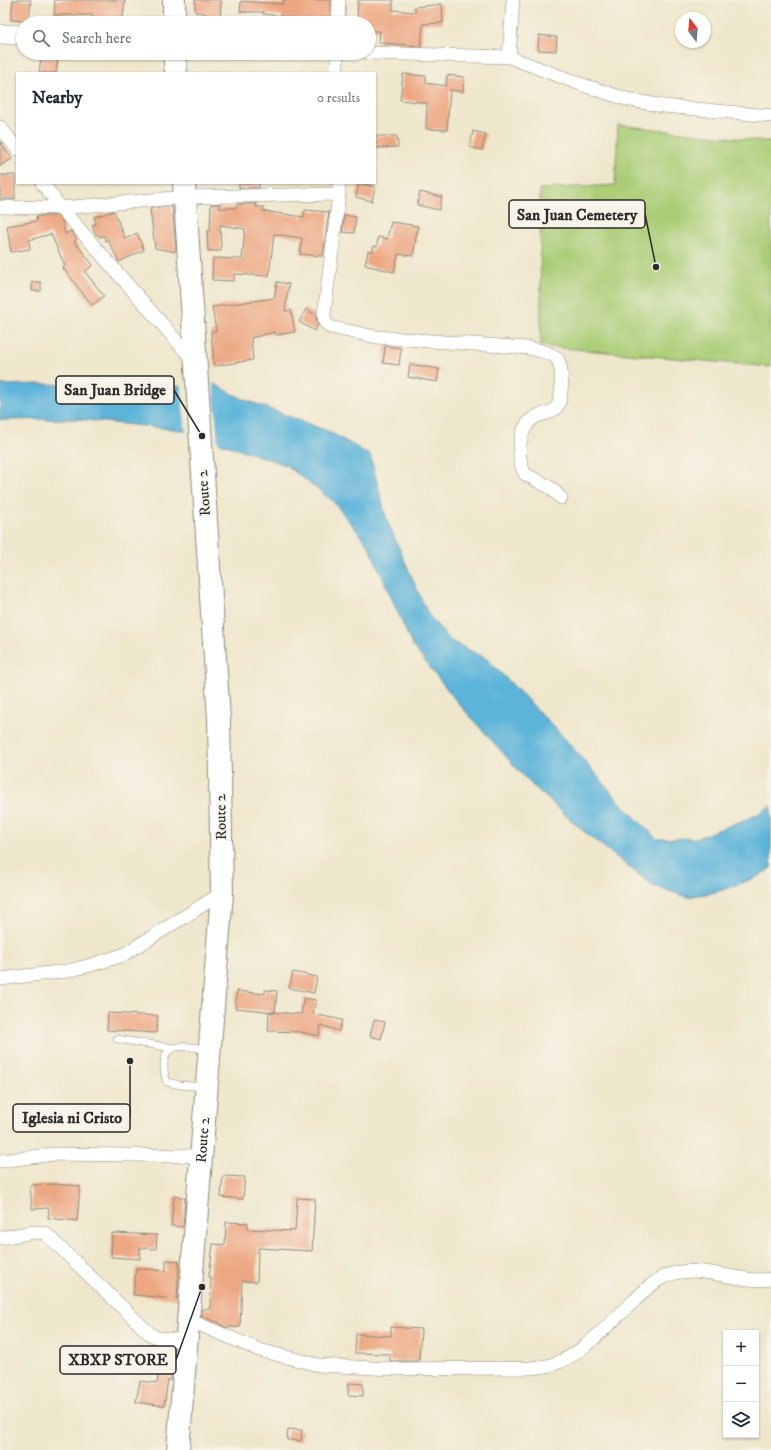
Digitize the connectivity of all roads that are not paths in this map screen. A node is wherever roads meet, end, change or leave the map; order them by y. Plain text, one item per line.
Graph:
1 (174, 0) edge
2 (339, 0) edge
3 (513, 0) edge
4 (174, 16) edge
5 (338, 16) edge
6 (0, 34) edge
7 (16, 35) edge
8 (376, 53) edge
9 (509, 57) junction
10 (175, 60) edge
11 (337, 60) edge
12 (176, 72) edge
13 (337, 72) edge
14 (771, 116) edge
15 (0, 126) edge
16 (16, 148) edge
17 (43, 184) edge
18 (339, 189) edge
19 (184, 190) edge
20 (0, 207) edge
21 (61, 208) junction
22 (196, 370) junction
23 (561, 498) dead end
24 (222, 893) junction
25 (0, 979) edge
26 (117, 1039) dead end
27 (173, 1048) junction
28 (209, 1049) junction
29 (206, 1087) junction
30 (200, 1156) junction
31 (0, 1161) edge
32 (0, 1238) edge
33 (771, 1279) edge
34 (189, 1320) junction
35 (187, 1341) junction
36 (179, 1434) edge

1 - 4 highway
2 - 5 street
3 - 9 street
6 - 7 street
8 - 9 street
9 - 14 street
10 - 12 highway
11 - 13 street
15 - 16 street
17 - 21 street
18 - 19 street
18 - 23 street
19 - 21 street
19 - 22 highway, Route 2
20 - 21 street
21 - 22 street
22 - 24 highway, Route 2
24 - 25 street
24 - 28 highway, Route 2
26 - 27 lane
27 - 28 lane
27 - 29 lane
28 - 29 highway, Route 2
29 - 30 highway, Route 2
30 - 31 street
30 - 34 highway, Route 2
32 - 35 street
33 - 34 street
34 - 35 highway, Route 2
35 - 36 highway, Route 2

